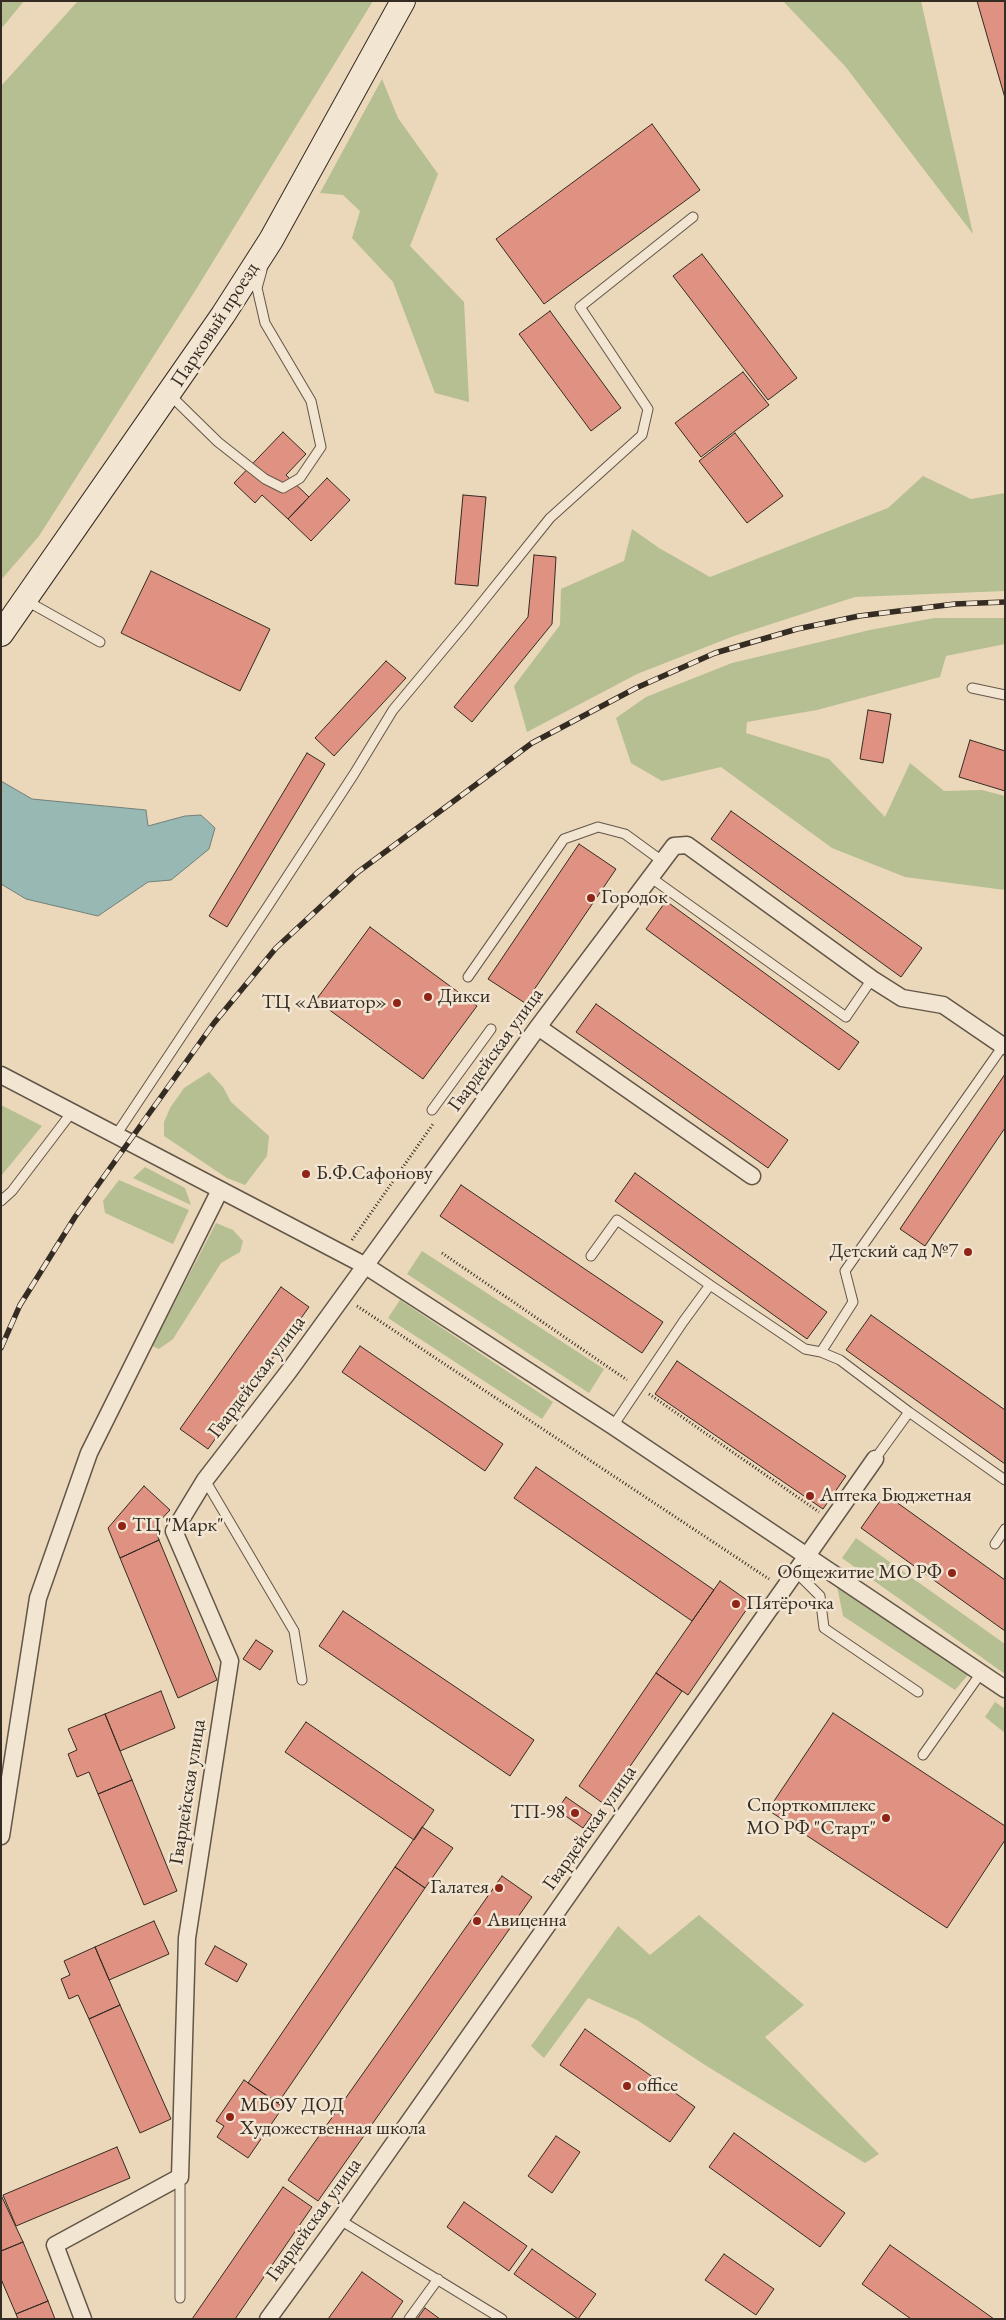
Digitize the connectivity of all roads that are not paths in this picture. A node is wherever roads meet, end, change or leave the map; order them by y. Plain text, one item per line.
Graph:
1 (403, 1) edge
2 (693, 216) dead end
3 (271, 240) junction
4 (169, 394) junction
5 (25, 600) junction
6 (1, 634) edge
7 (100, 642) dead end
8 (972, 688) dead end
9 (1005, 695) edge
10 (662, 861) junction
11 (650, 876) junction
12 (468, 977) dead end
13 (872, 980) junction
14 (538, 1027) junction
15 (492, 1029) dead end
16 (1003, 1046) joint
17 (1, 1075) edge
18 (432, 1110) dead end
19 (72, 1112) junction
20 (116, 1135) junction
21 (752, 1176) dead end
22 (220, 1190) junction
23 (1, 1201) edge
24 (591, 1256) dead end
25 (366, 1266) junction
26 (710, 1285) junction
27 (821, 1352) junction
28 (909, 1412) junction
29 (613, 1426) junction
30 (875, 1459) joint
31 (205, 1480) junction
32 (1005, 1480) edge
33 (1005, 1529) edge
34 (994, 1544) dead end
35 (806, 1555) junction
36 (795, 1571) junction
37 (981, 1673) junction
38 (302, 1680) dead end
39 (1005, 1689) edge
40 (918, 1692) dead end
41 (923, 1755) dead end
42 (1, 1836) edge
43 (180, 2177) junction
44 (340, 2220) junction
45 (438, 2279) junction
46 (180, 2298) dead end
47 (491, 2316) edge
48 (83, 2319) edge
49 (268, 2319) edge
50 (409, 2319) edge
51 (502, 2319) edge

1 - 3 main road, Парковый проезд
2 - 20 lane
3 - 4 main road, Парковый проезд
3 - 4 lane
4 - 5 main road, Парковый проезд
5 - 6 main road, Парковый проезд
5 - 7 lane
8 - 9 lane
10 - 11 street, Гвардейская улица
10 - 12 lane
10 - 13 street, Гвардейская улица
11 - 13 lane
11 - 14 street, Гвардейская улица
13 - 16 street, Гвардейская улица
14 - 21 street
14 - 25 street, Гвардейская улица
15 - 18 lane
16 - 27 lane
17 - 19 street
19 - 20 street
19 - 23 lane
20 - 22 street
22 - 25 street
22 - 42 street
24 - 26 lane
25 - 29 street
25 - 31 street, Гвардейская улица
26 - 27 lane
26 - 29 lane
27 - 28 lane
28 - 30 lane
28 - 32 lane
29 - 35 street
30 - 35 street, Гвардейская улица
31 - 38 lane
31 - 43 street, Гвардейская улица
33 - 34 lane
35 - 36 street, Гвардейская улица
35 - 37 street
36 - 40 lane
36 - 44 street, Гвардейская улица
37 - 39 street
37 - 41 lane
43 - 46 lane
43 - 48 street
44 - 45 lane
44 - 49 street, Гвардейская улица
45 - 47 lane
45 - 50 lane
47 - 51 lane

